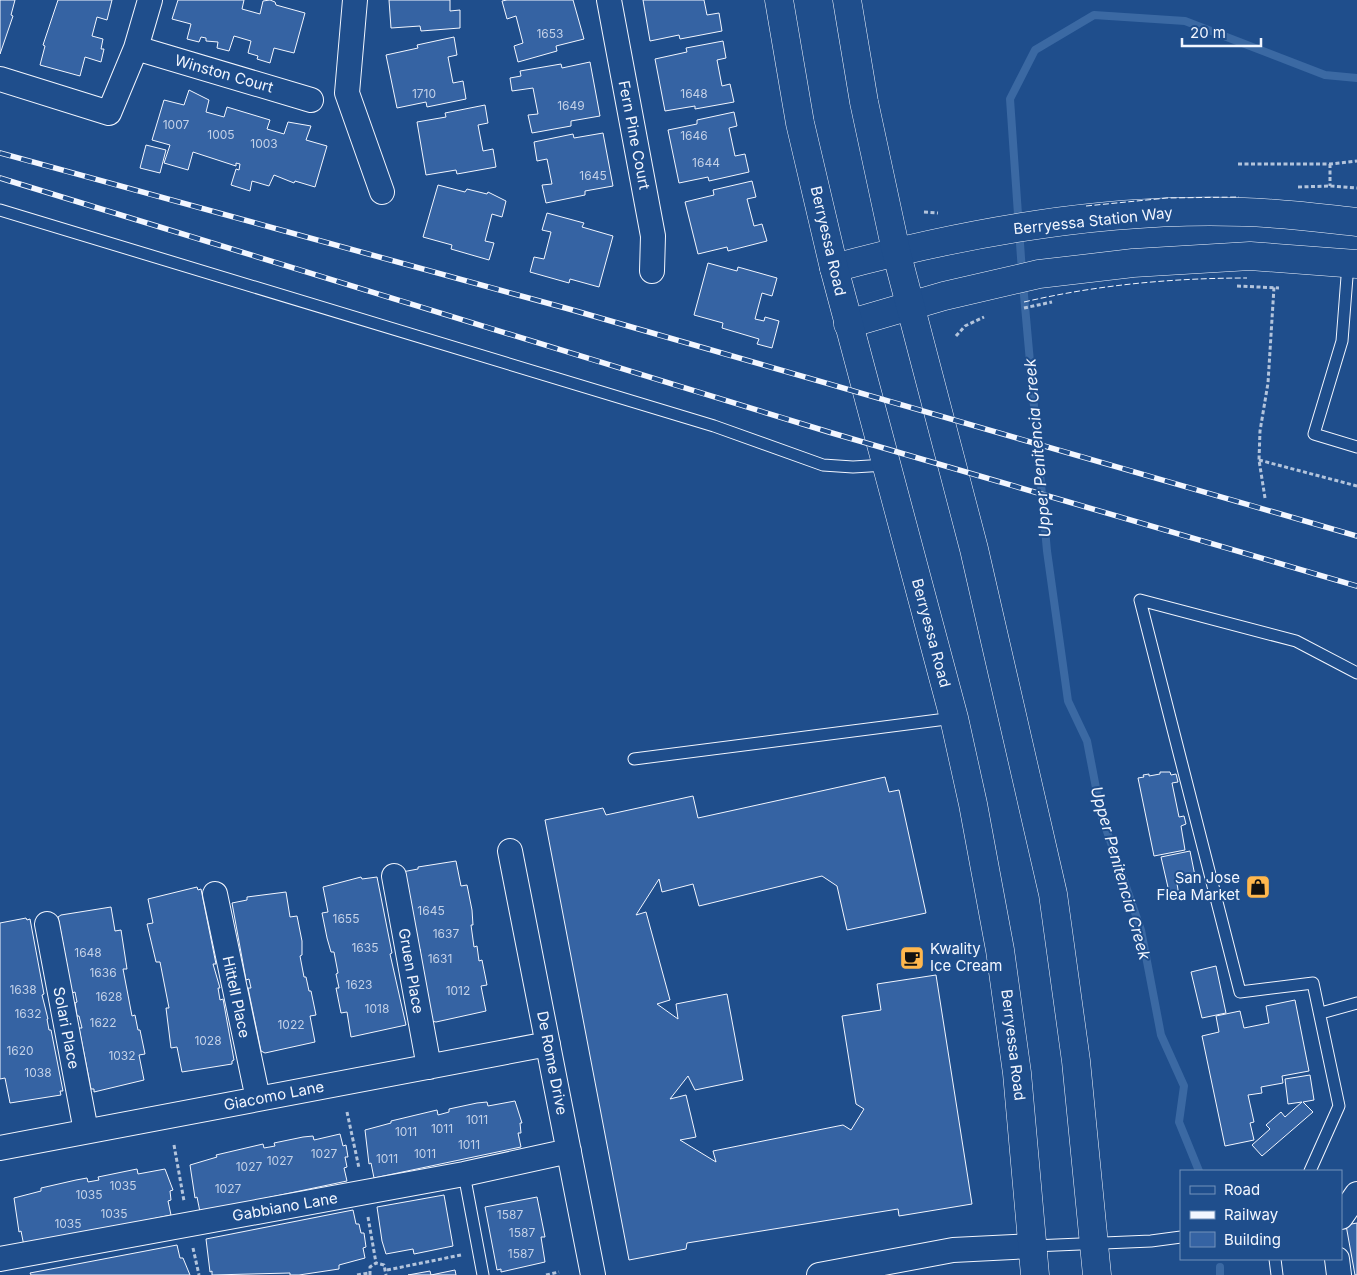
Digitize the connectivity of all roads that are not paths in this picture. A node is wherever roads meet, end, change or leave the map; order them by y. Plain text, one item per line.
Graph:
1 (150, 0) edge
2 (355, 0) edge
3 (608, 0) edge
4 (779, 0) edge
5 (847, 0) edge
6 (136, 48) junction
7 (0, 79) edge
8 (311, 100) dead end
9 (382, 192) dead end
10 (0, 210) edge
11 (1357, 222) edge
12 (896, 251) junction
13 (1352, 264) edge
14 (834, 268) junction
15 (652, 271) dead end
16 (910, 305) junction
17 (848, 324) junction
18 (1357, 447) edge
19 (886, 465) junction
20 (1357, 673) edge
21 (954, 718) junction
22 (634, 759) dead end
23 (510, 851) dead end
24 (394, 876) dead end
25 (215, 894) dead end
26 (47, 924) dead end
27 (1357, 1004) edge
28 (1321, 1013) junction
29 (548, 1044) junction
30 (429, 1067) junction
31 (258, 1099) junction
32 (86, 1132) junction
33 (0, 1148) edge
34 (569, 1151) junction
35 (1310, 1170) edge
36 (464, 1174) junction
37 (1357, 1194) edge
38 (1342, 1216) edge
39 (1180, 1237) edge
40 (1095, 1244) junction
41 (1033, 1246) junction
42 (0, 1259) edge
43 (1275, 1260) edge
44 (1337, 1260) edge
45 (483, 1275) edge
46 (593, 1275) edge
47 (819, 1275) edge
48 (1035, 1275) edge
49 (1097, 1275) edge
50 (1277, 1275) edge
51 (1339, 1275) edge

1 - 6 street
2 - 9 street
3 - 15 street, Fern Pine Court
4 - 14 main road, Berryessa Road
5 - 12 main road
6 - 7 street
6 - 8 street, Winston Court
10 - 19 lane
11 - 12 main road, Berryessa Station Way
12 - 14 main road, Berryessa Station Way
12 - 16 main road
13 - 16 main road
13 - 18 lane
14 - 17 main road, Berryessa Road
16 - 17 main road
16 - 40 main road
17 - 19 main road, Berryessa Road
19 - 21 main road, Berryessa Road
20 - 28 lane
21 - 22 lane
21 - 41 main road, Berryessa Road
23 - 29 street, De Rome Drive
24 - 30 street, Gruen Place
25 - 31 street, Hittell Place
26 - 32 street, Solari Place
27 - 28 lane
28 - 35 lane
29 - 30 street, Giacomo Lane
29 - 34 street, De Rome Drive
30 - 31 street, Giacomo Lane
31 - 32 street, Giacomo Lane
32 - 33 street, Giacomo Lane
34 - 36 street, Gabbiano Lane
34 - 46 street, De Rome Drive
36 - 42 street, Gabbiano Lane
36 - 45 lane
37 - 38 street
39 - 40 lane
40 - 41 lane
40 - 49 main road
41 - 47 street
41 - 48 main road, Berryessa Road
43 - 50 lane
44 - 51 street

